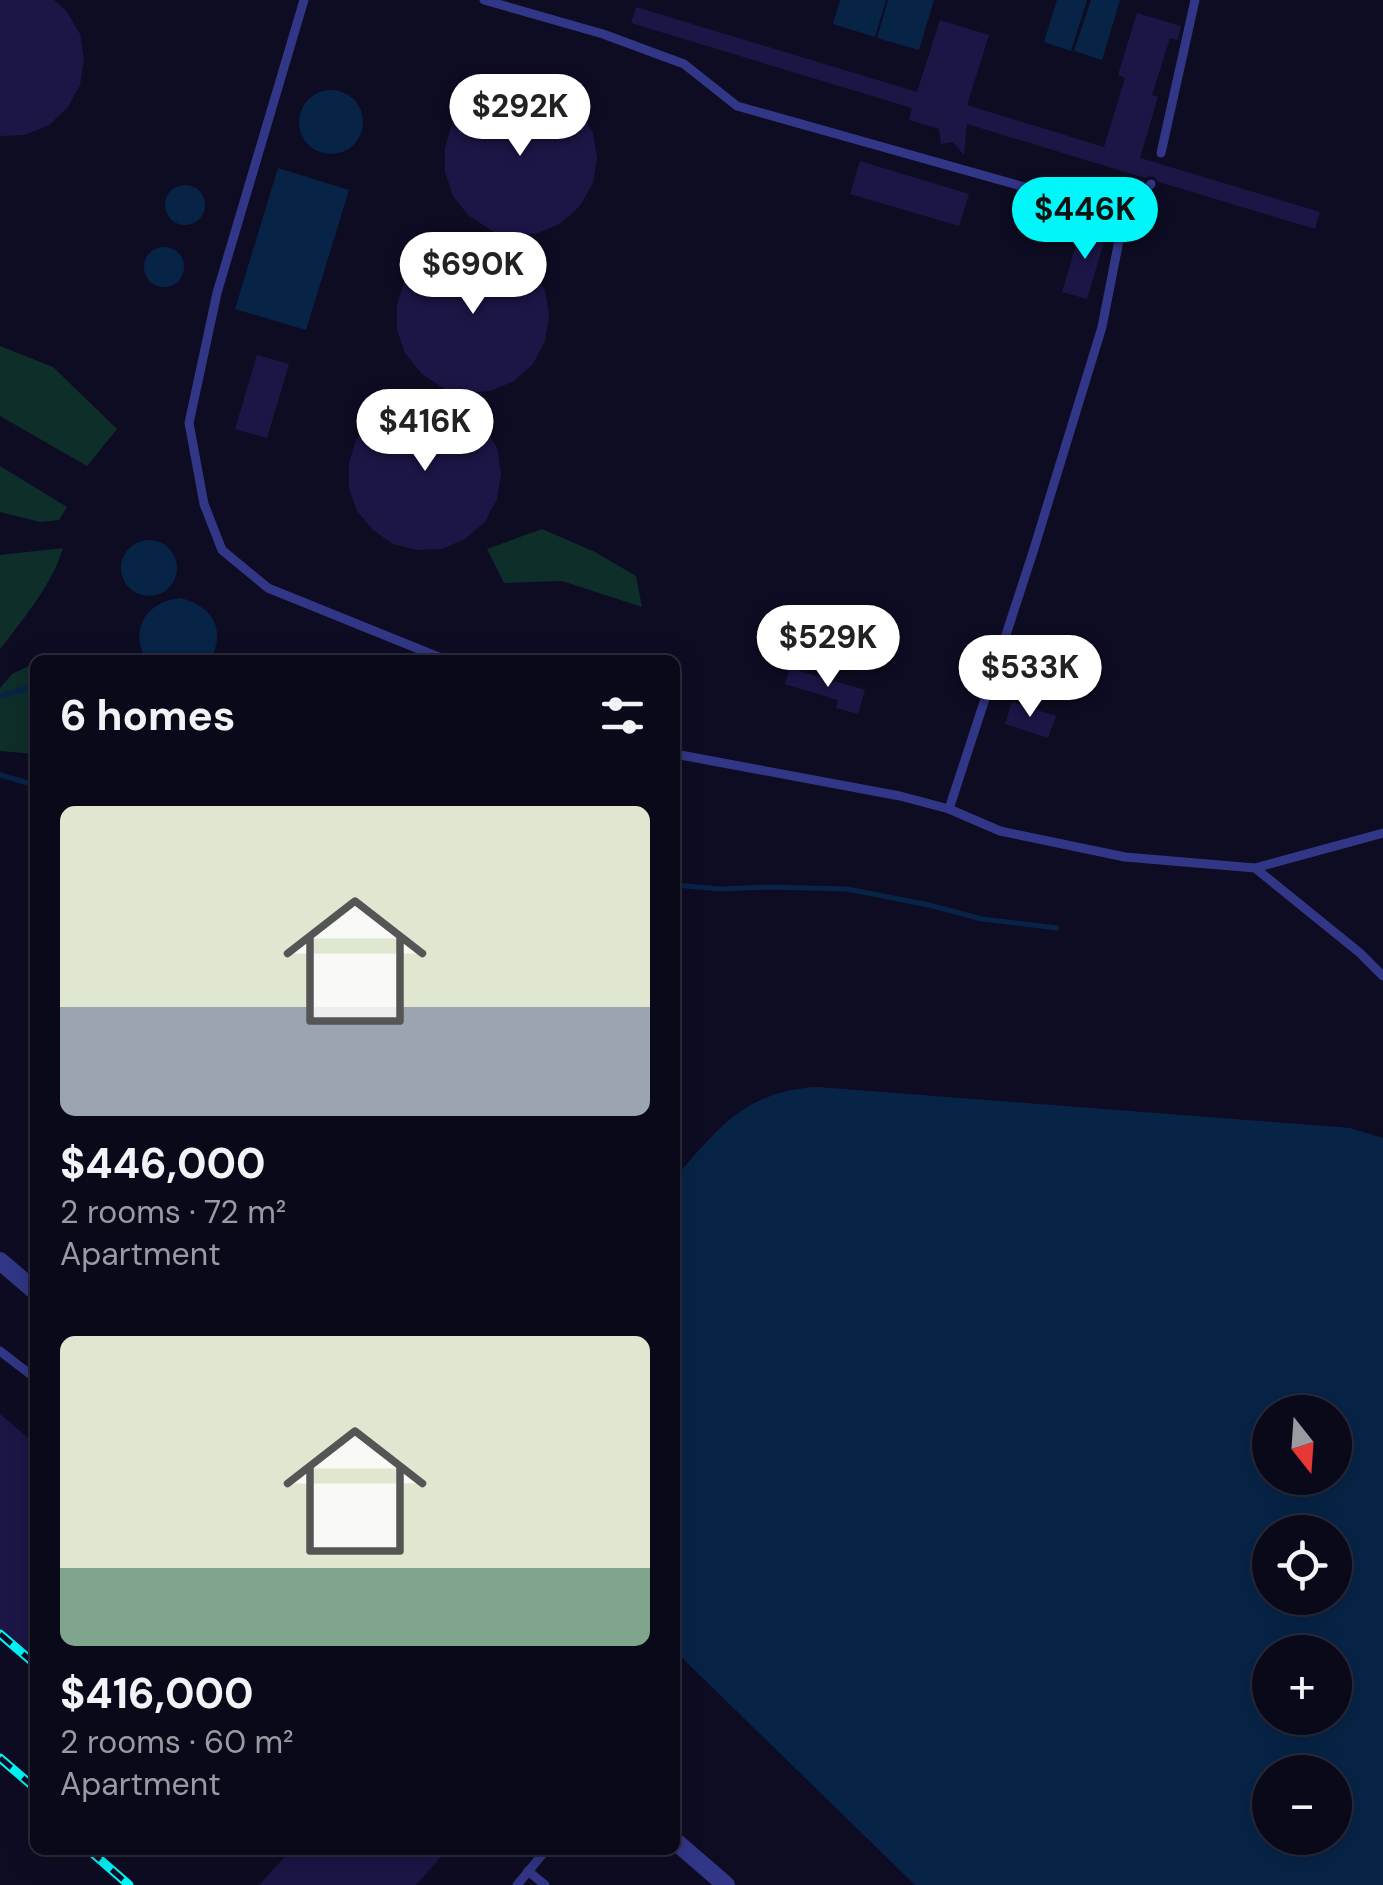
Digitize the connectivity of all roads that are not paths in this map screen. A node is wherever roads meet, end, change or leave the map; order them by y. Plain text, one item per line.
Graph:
1 (304, 0) edge
2 (484, 0) edge
3 (1196, 0) edge
4 (1160, 153) dead end
5 (1151, 184) dead end
6 (1124, 214) junction
7 (434, 655) edge
8 (680, 755) edge
9 (949, 809) junction
10 (1383, 833) edge
11 (1255, 868) junction
12 (1383, 976) edge
13 (4, 1271) edge
14 (30, 1288) edge
15 (0, 1351) edge
16 (30, 1374) edge
17 (680, 1846) edge
18 (542, 1855) edge
19 (528, 1871) junction
20 (516, 1885) edge
21 (545, 1885) edge
22 (726, 1885) edge

1 - 7 lane
2 - 6 lane
3 - 4 lane
5 - 6 lane
6 - 9 lane
8 - 9 lane
9 - 11 lane
10 - 11 lane
11 - 12 lane
13 - 14 street
15 - 16 lane
17 - 22 street
18 - 19 lane
19 - 20 lane
19 - 21 lane

